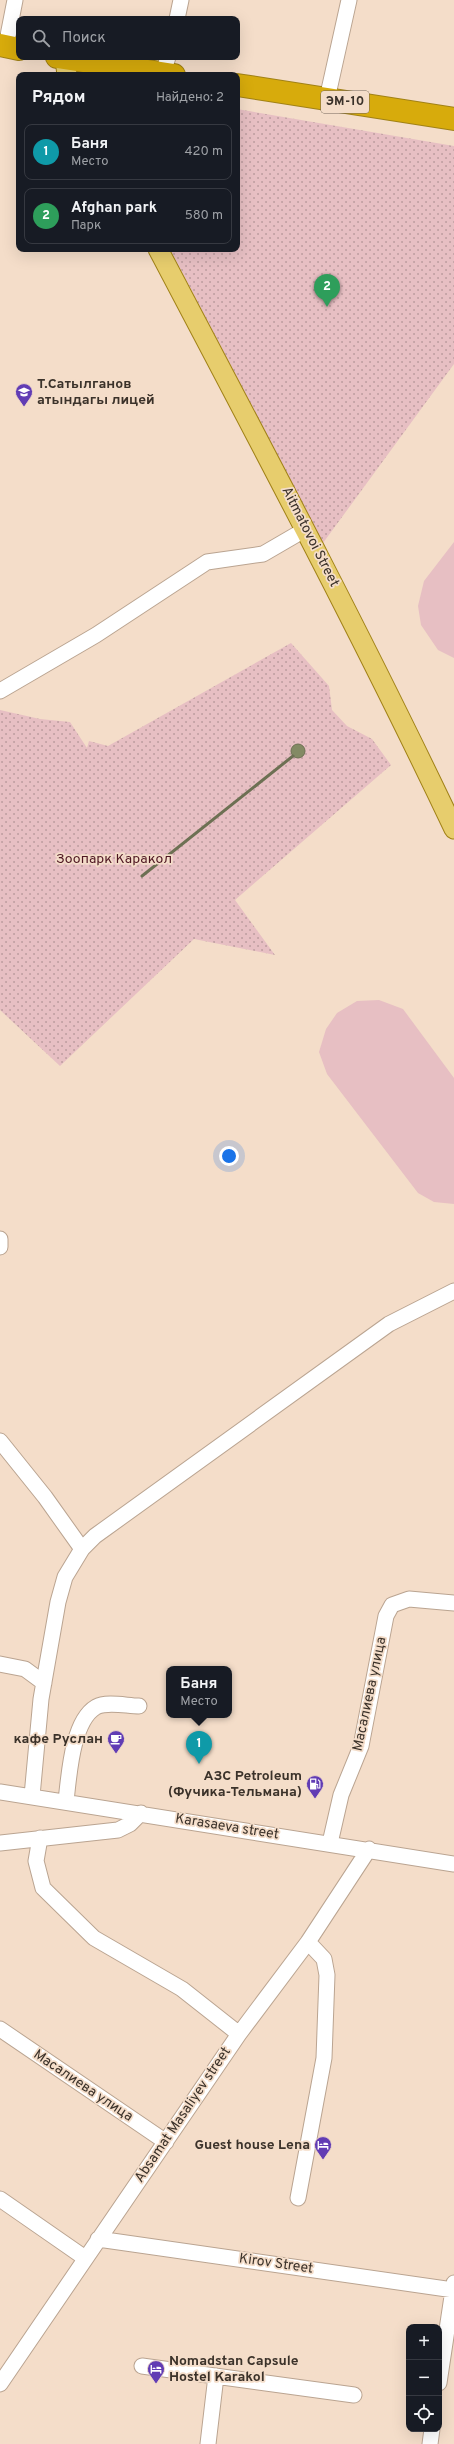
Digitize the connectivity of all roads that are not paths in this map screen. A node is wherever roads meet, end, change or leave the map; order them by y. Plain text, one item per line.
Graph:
1 (15, 0) edge
2 (181, 0) edge
3 (349, 0) edge
4 (178, 16) edge
5 (8, 46) edge
6 (63, 64) edge
7 (168, 68) edge
8 (240, 85) edge
9 (328, 100) junction
10 (454, 119) edge
11 (160, 252) edge
12 (306, 529) junction
13 (0, 691) edge
14 (454, 829) edge
15 (0, 1239) edge
16 (0, 1247) edge
17 (454, 1291) edge
18 (0, 1441) edge
19 (82, 1549) junction
20 (454, 1604) edge
21 (0, 1664) edge
22 (44, 1683) junction
23 (139, 1706) dead end
24 (0, 1792) edge
25 (32, 1796) junction
26 (66, 1801) junction
27 (141, 1813) junction
28 (40, 1838) junction
29 (0, 1843) edge
30 (330, 1843) junction
31 (370, 1849) junction
32 (454, 1864) edge
33 (308, 1942) junction
34 (0, 2030) edge
35 (239, 2034) junction
36 (166, 2142) junction
37 (298, 2198) dead end
38 (0, 2199) edge
39 (98, 2239) junction
40 (85, 2258) junction
41 (454, 2287) edge
42 (442, 2364) edge
43 (142, 2366) dead end
44 (216, 2376) junction
45 (2, 2377) edge
46 (354, 2395) dead end
47 (432, 2432) edge
48 (208, 2444) edge
49 (430, 2444) edge

1 - 5 street
2 - 4 street
3 - 9 street
6 - 7 highway
8 - 9 highway, ЭМ-10
9 - 10 highway, ЭМ-10
11 - 12 main road, Aitmatovoi Street
12 - 13 street
12 - 14 main road, Aitmatovoi Street
15 - 16 street
17 - 19 street
18 - 19 street
19 - 22 street
20 - 30 street, Масалиева улица
21 - 22 street
22 - 25 street
23 - 26 street
24 - 25 street, Karasaeva street
25 - 26 street, Karasaeva street
26 - 27 street, Karasaeva street
27 - 28 street
27 - 30 street, Karasaeva street
28 - 29 street
28 - 35 street
30 - 31 street, Karasaeva street
31 - 32 street, Karasaeva street
31 - 33 street, Absamat Masaliyev street
33 - 35 street, Absamat Masaliyev street
33 - 37 street
34 - 36 street, Масалиева улица
35 - 36 street, Absamat Masaliyev street
36 - 39 street, Absamat Masaliyev street
38 - 40 street
39 - 40 street, Absamat Masaliyev street
39 - 41 street, Kirov Street
40 - 45 street, Absamat Masaliyev street
41 - 42 street
43 - 44 street
44 - 46 street
44 - 48 street
47 - 49 street

